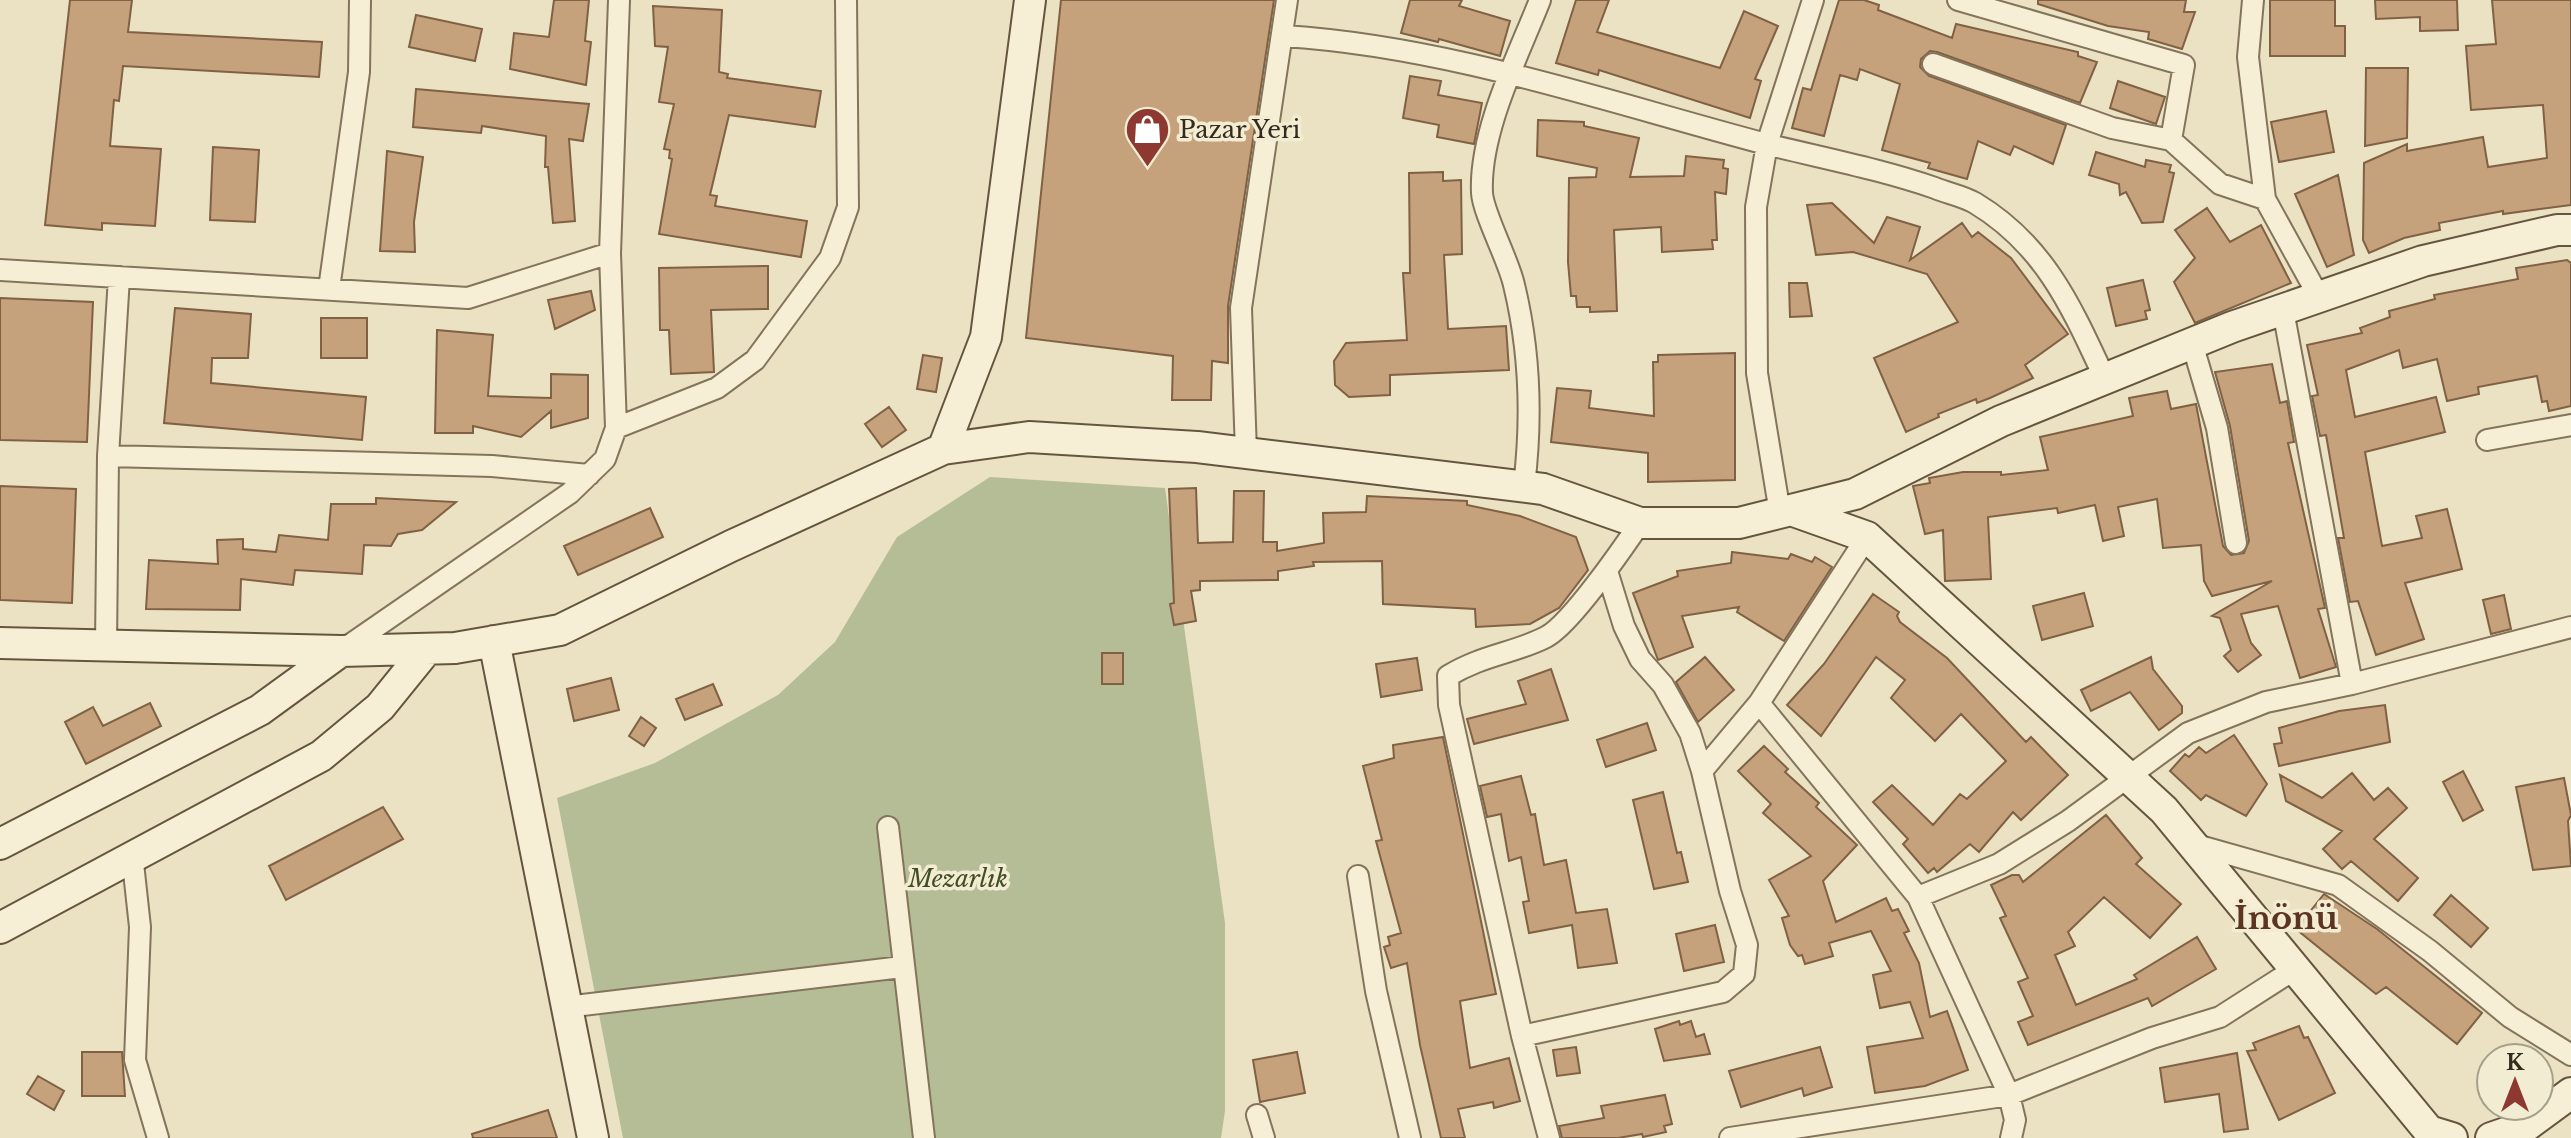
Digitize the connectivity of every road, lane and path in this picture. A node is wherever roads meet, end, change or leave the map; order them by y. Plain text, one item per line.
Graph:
1 (360, 0) edge
2 (619, 0) edge
3 (846, 0) edge
4 (1030, 0) edge
5 (1287, 0) edge
6 (1540, 0) edge
7 (1813, 0) edge
8 (1958, 0) edge
9 (2253, 0) edge
10 (1283, 36) junction
11 (1933, 64) dead end
12 (1510, 73) junction
13 (2171, 140) junction
14 (1767, 144) junction
15 (2265, 199) junction
16 (2571, 230) edge
17 (610, 253) junction
18 (0, 270) edge
19 (119, 277) junction
20 (329, 289) junction
21 (2319, 297) junction
22 (2283, 310) junction
23 (2192, 343) junction
24 (2105, 379) junction
25 (2571, 425) edge
26 (616, 428) junction
27 (2487, 440) dead end
28 (943, 449) junction
29 (1246, 453) junction
30 (108, 456) junction
31 (589, 475) junction
32 (1524, 486) junction
33 (1785, 511) junction
34 (1640, 523) junction
35 (1867, 537) junction
36 (2236, 543) dead end
37 (1607, 571) junction
38 (2571, 627) edge
39 (494, 641) junction
40 (0, 643) edge
41 (106, 646) junction
42 (427, 649) junction
43 (341, 651) junction
44 (2352, 684) junction
45 (1759, 703) junction
46 (1702, 771) junction
47 (2126, 775) junction
48 (888, 827) dead end
49 (0, 844) edge
50 (2192, 844) junction
51 (132, 854) junction
52 (1358, 876) dead end
53 (1918, 897) junction
54 (0, 928) edge
55 (902, 967) junction
56 (2295, 969) junction
57 (566, 1007) junction
58 (1522, 1036) junction
59 (2571, 1055) edge
60 (2009, 1095) junction
61 (2570, 1098) edge
62 (1257, 1115) dead end
63 (1841, 1118) junction
64 (158, 1138) edge
65 (593, 1138) edge
66 (924, 1138) edge
67 (1264, 1138) edge
68 (1410, 1138) edge
69 (1549, 1138) edge
70 (1730, 1138) edge
71 (1850, 1138) edge
72 (2011, 1138) edge
73 (2452, 1138) edge
74 (2491, 1138) edge

1 - 20 street
2 - 17 street
3 - 26 street
4 - 28 main road
5 - 10 street
6 - 12 street
7 - 14 street
8 - 13 street
9 - 15 street
10 - 12 street
10 - 29 street
11 - 13 street
12 - 14 street
12 - 32 street
13 - 15 street
14 - 24 street
14 - 33 street
15 - 21 street
16 - 21 main road
17 - 20 street
17 - 26 street
18 - 19 street
19 - 20 street
19 - 30 street
21 - 22 main road
22 - 23 main road
22 - 44 street
23 - 24 main road
23 - 36 street
24 - 33 main road
25 - 27 street
26 - 31 street
28 - 29 main road
28 - 39 main road
29 - 32 main road
30 - 31 street
30 - 41 street
31 - 43 street
32 - 34 main road
33 - 34 main road
33 - 35 main road
34 - 37 street
35 - 45 street
35 - 47 main road
37 - 46 street
37 - 58 street
38 - 44 street
39 - 42 main road
39 - 57 main road
40 - 41 main road
41 - 43 main road
42 - 43 main road
42 - 51 main road
43 - 49 main road
44 - 47 street
45 - 46 street
45 - 53 street
46 - 58 street
47 - 50 main road
47 - 53 street
48 - 55 street
50 - 56 main road
50 - 59 street
51 - 54 main road
51 - 64 street
52 - 68 street
53 - 60 street
55 - 57 street
55 - 66 street
56 - 60 street
56 - 73 main road
57 - 65 main road
58 - 69 street
60 - 63 street
60 - 72 street
61 - 74 main road
62 - 67 street
63 - 70 street
63 - 71 street

